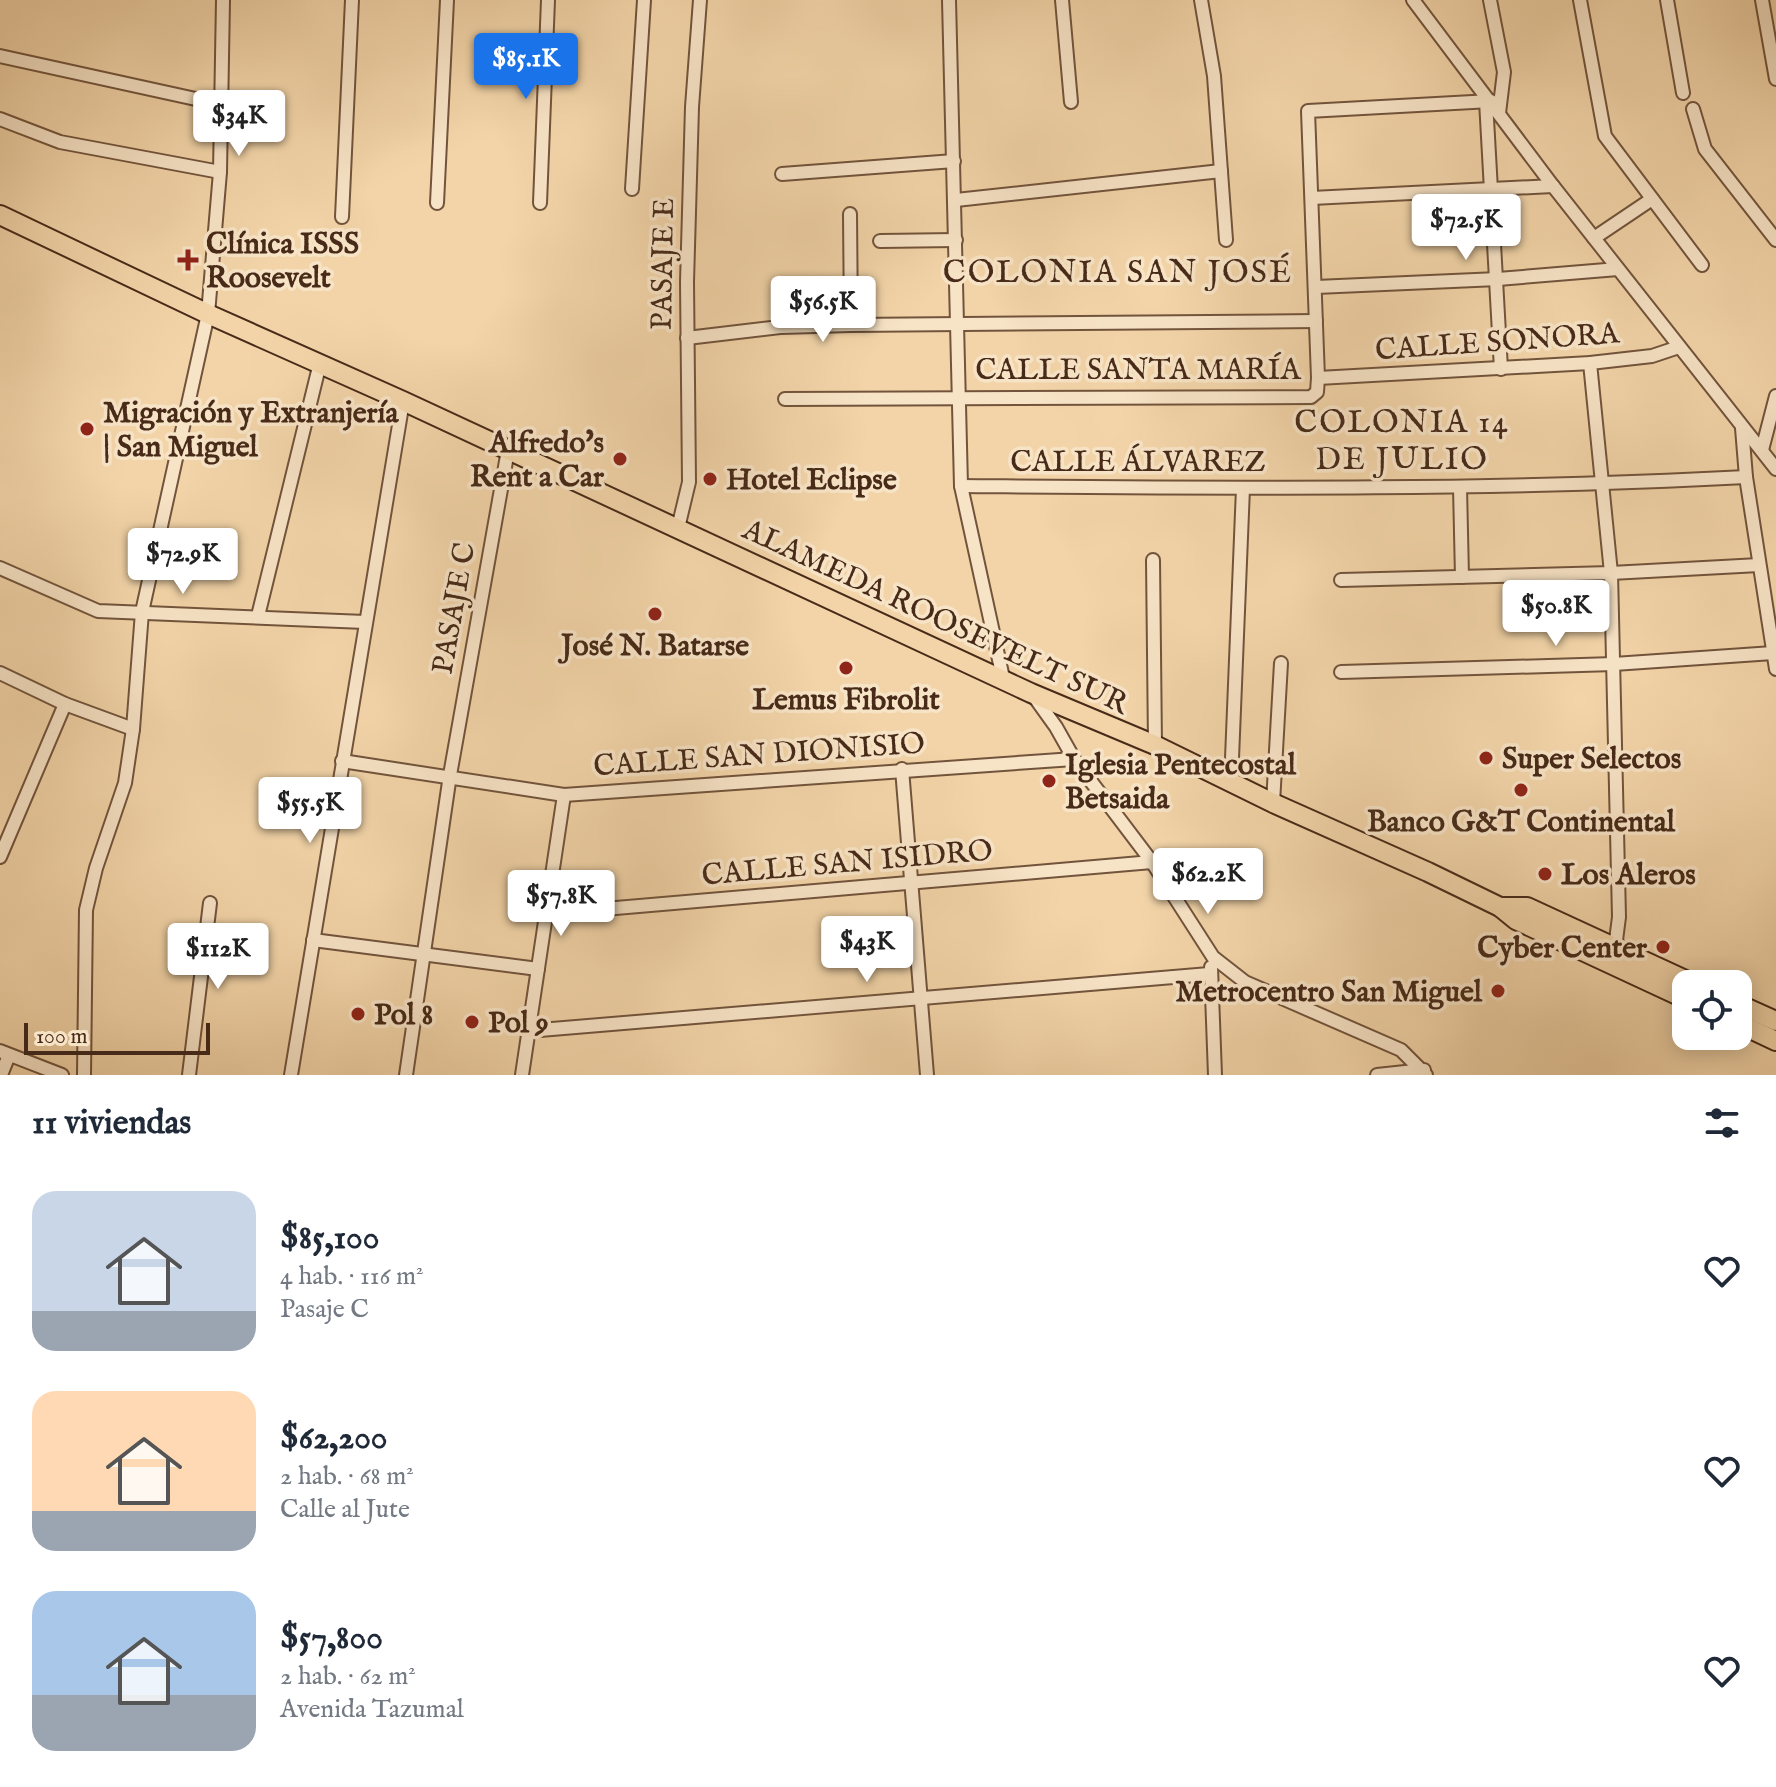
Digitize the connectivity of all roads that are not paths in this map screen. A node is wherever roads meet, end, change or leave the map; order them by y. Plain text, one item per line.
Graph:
1 (223, 0) edge
2 (352, 0) edge
3 (447, 0) edge
4 (548, 0) edge
5 (644, 0) edge
6 (700, 0) edge
7 (949, 0) edge
8 (1062, 0) edge
9 (1201, 0) edge
10 (1413, 0) edge
11 (1490, 0) edge
12 (1580, 0) edge
13 (1667, 0) edge
14 (1762, 0) edge
15 (0, 56) edge
16 (1776, 79) edge
17 (1683, 93) dead end
18 (1488, 101) junction
19 (1071, 102) dead end
20 (223, 105) junction
21 (1693, 109) dead end
22 (1499, 113) junction
23 (0, 119) edge
24 (954, 161) junction
25 (1221, 171) junction
26 (220, 172) junction
27 (782, 174) dead end
28 (1553, 186) junction
29 (632, 189) dead end
30 (1492, 189) junction
31 (1312, 198) junction
32 (1652, 199) junction
33 (956, 200) junction
34 (437, 203) dead end
35 (540, 203) dead end
36 (850, 214) dead end
37 (0, 215) edge
38 (342, 217) dead end
39 (1594, 238) junction
40 (956, 240) junction
41 (1226, 240) dead end
42 (1776, 240) edge
43 (880, 241) dead end
44 (1702, 265) dead end
45 (1618, 269) junction
46 (1498, 279) junction
47 (1316, 287) junction
48 (208, 314) junction
49 (1316, 321) junction
50 (958, 324) junction
51 (851, 325) junction
52 (687, 338) junction
53 (1679, 347) junction
54 (320, 363) junction
55 (1590, 363) junction
56 (1501, 369) junction
57 (1318, 385) junction
58 (958, 396) junction
59 (1776, 396) edge
60 (785, 399) dead end
61 (403, 401) junction
62 (1742, 428) junction
63 (508, 450) junction
64 (1762, 450) junction
65 (1776, 469) edge
66 (1746, 477) junction
67 (1604, 485) junction
68 (961, 486) junction
69 (1460, 487) junction
70 (1243, 488) junction
71 (678, 528) junction
72 (1153, 560) dead end
73 (1759, 565) junction
74 (0, 568) edge
75 (1611, 573) junction
76 (1462, 577) junction
77 (1341, 580) dead end
78 (142, 612) junction
79 (258, 616) junction
80 (365, 622) junction
81 (1281, 663) dead end
82 (1775, 663) edge
83 (1614, 664) junction
84 (1341, 672) dead end
85 (0, 673) edge
86 (1003, 678) junction
87 (1031, 693) junction
88 (65, 704) junction
89 (133, 729) junction
90 (1155, 745) junction
91 (1074, 759) junction
92 (342, 761) junction
93 (902, 769) junction
94 (450, 775) junction
95 (1231, 783) junction
96 (564, 795) junction
97 (1273, 803) junction
98 (0, 857) edge
99 (1152, 862) junction
100 (911, 883) junction
101 (210, 903) dead end
102 (1500, 907) junction
103 (546, 914) junction
104 (313, 940) junction
105 (1615, 948) junction
106 (423, 954) junction
107 (1213, 957) junction
108 (538, 969) junction
109 (1209, 974) junction
110 (1672, 974) edge
111 (1672, 992) edge
112 (921, 998) junction
113 (1752, 1010) edge
114 (1776, 1021) edge
115 (1752, 1030) edge
116 (528, 1031) junction
117 (1776, 1041) edge
118 (5, 1053) edge
119 (1425, 1072) edge
120 (1, 1075) edge
121 (62, 1075) edge
122 (84, 1075) edge
123 (189, 1075) edge
124 (291, 1075) edge
125 (406, 1075) edge
126 (522, 1075) edge
127 (927, 1075) edge
128 (1215, 1075) edge
129 (1377, 1075) edge

1 - 20 street
2 - 38 street
3 - 34 street
4 - 35 street
5 - 29 street
6 - 52 street, PASAJE E
7 - 24 street
8 - 19 street
9 - 25 street
10 - 18 street
11 - 22 street
12 - 32 street
13 - 17 street
14 - 16 street
15 - 20 street
18 - 22 street
18 - 30 street
18 - 31 street
20 - 26 street
21 - 42 street
22 - 28 street
23 - 26 street
24 - 27 street
24 - 33 street
25 - 33 street
25 - 41 street
26 - 48 street
28 - 30 street
28 - 39 street
30 - 31 street
30 - 46 street
31 - 47 street
32 - 39 street
32 - 44 street
33 - 40 street
36 - 51 street
37 - 48 highway, ALAMEDA ROOSEVELT SUR
39 - 45 street
40 - 43 street
40 - 50 street
45 - 46 street
45 - 53 street
46 - 47 street
46 - 56 street
47 - 49 street
48 - 54 highway, ALAMEDA ROOSEVELT SUR
48 - 78 street
49 - 50 street
49 - 57 street
50 - 51 street
50 - 58 street
51 - 52 street
52 - 71 street, PASAJE E
53 - 55 street, CALLE SONORA
53 - 62 street
54 - 61 highway, ALAMEDA ROOSEVELT SUR
54 - 79 street
55 - 56 street, CALLE SONORA
55 - 67 street
56 - 57 street, CALLE SONORA
57 - 58 street, CALLE SANTA MARÍA
58 - 60 street, CALLE SANTA MARÍA
58 - 68 street
59 - 64 street
61 - 63 highway, ALAMEDA ROOSEVELT SUR
61 - 80 street
62 - 64 street
62 - 66 street
63 - 71 highway, ALAMEDA ROOSEVELT SUR
63 - 94 street, PASAJE C
64 - 65 street
66 - 67 street, CALLE ÁLVAREZ
66 - 73 street
67 - 69 street, CALLE ÁLVAREZ
67 - 75 street
68 - 70 street, CALLE ÁLVAREZ
68 - 86 street
69 - 70 street, CALLE ÁLVAREZ
69 - 76 street
70 - 95 street
71 - 86 highway, ALAMEDA ROOSEVELT SUR
72 - 90 street
73 - 75 street
73 - 82 street
74 - 78 street
75 - 76 street
75 - 83 street
76 - 77 street
78 - 79 street
78 - 89 street
79 - 80 street
80 - 92 street
81 - 97 street
82 - 83 street
83 - 84 street
83 - 105 street
85 - 88 street
86 - 87 highway, ALAMEDA ROOSEVELT SUR
87 - 90 highway, ALAMEDA ROOSEVELT SUR
87 - 91 street
88 - 89 street
88 - 98 street
89 - 122 street
90 - 95 highway, ALAMEDA ROOSEVELT SUR
91 - 93 street, CALLE SAN DIONISIO
91 - 99 street
92 - 94 street, CALLE SAN DIONISIO
92 - 104 street
93 - 96 street, CALLE SAN DIONISIO
93 - 100 street
94 - 96 street, CALLE SAN DIONISIO
94 - 106 street, PASAJE C
95 - 97 highway, ALAMEDA ROOSEVELT SUR
96 - 103 street
97 - 102 highway, ALAMEDA ROOSEVELT SUR
99 - 100 street, CALLE SAN ISIDRO
99 - 107 street
100 - 103 street, CALLE SAN ISIDRO
100 - 112 street
101 - 123 street
102 - 105 highway
102 - 111 highway
103 - 108 street
104 - 106 street
104 - 124 street
105 - 110 highway
106 - 108 street
106 - 125 street, PASAJE C
107 - 109 street
107 - 119 street
108 - 116 street
109 - 112 street
109 - 128 street
112 - 116 street
112 - 127 street
113 - 114 highway
115 - 117 highway
116 - 126 street
118 - 120 street
118 - 121 street
119 - 129 street

